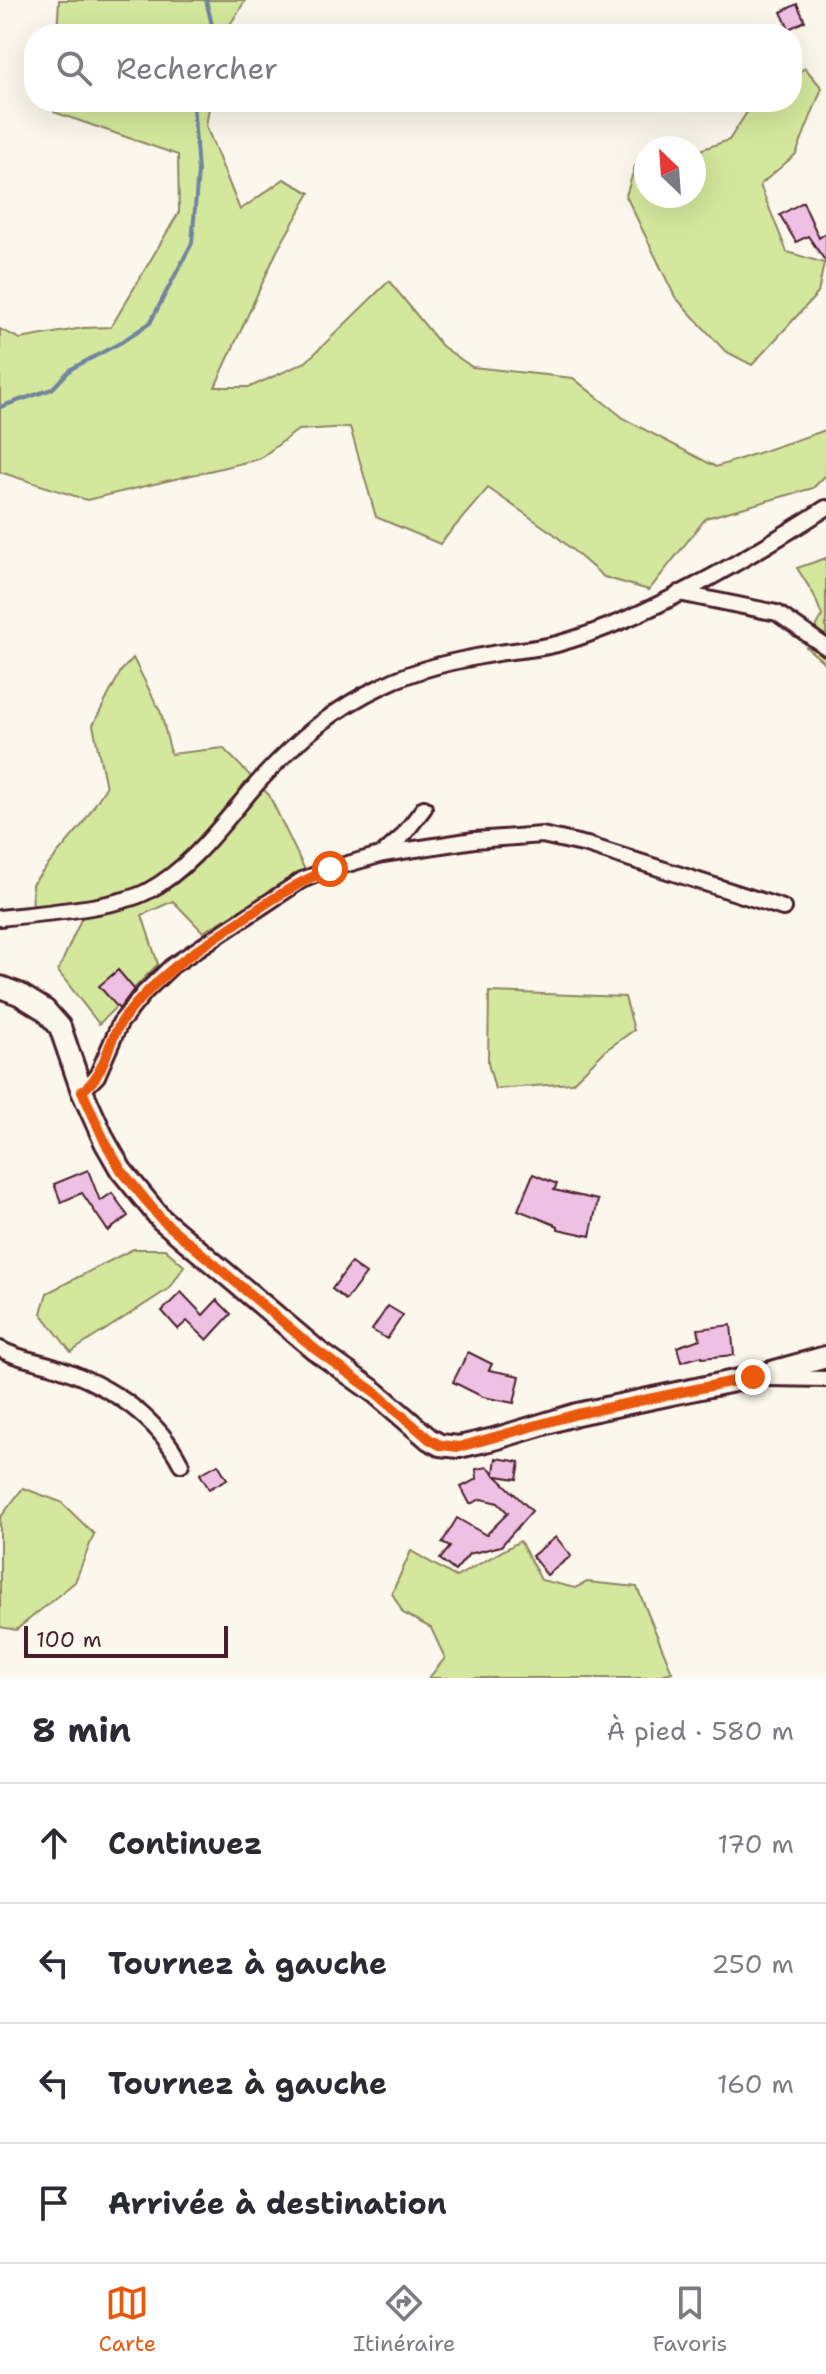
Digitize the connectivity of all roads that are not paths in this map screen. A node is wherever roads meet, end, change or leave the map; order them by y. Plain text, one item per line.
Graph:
1 (826, 508) edge
2 (679, 593) junction
3 (826, 647) edge
4 (424, 808) dead end
5 (383, 854) junction
6 (783, 908) dead end
7 (0, 918) edge
8 (0, 987) edge
9 (82, 1091) junction
10 (0, 1349) edge
11 (826, 1357) edge
12 (753, 1377) junction
13 (826, 1379) edge
14 (181, 1464) dead end

1 - 2 street
2 - 3 street
2 - 7 street
4 - 5 street
5 - 6 street
5 - 9 street
8 - 9 main road
9 - 12 main road
10 - 14 street
11 - 12 main road
12 - 13 street

